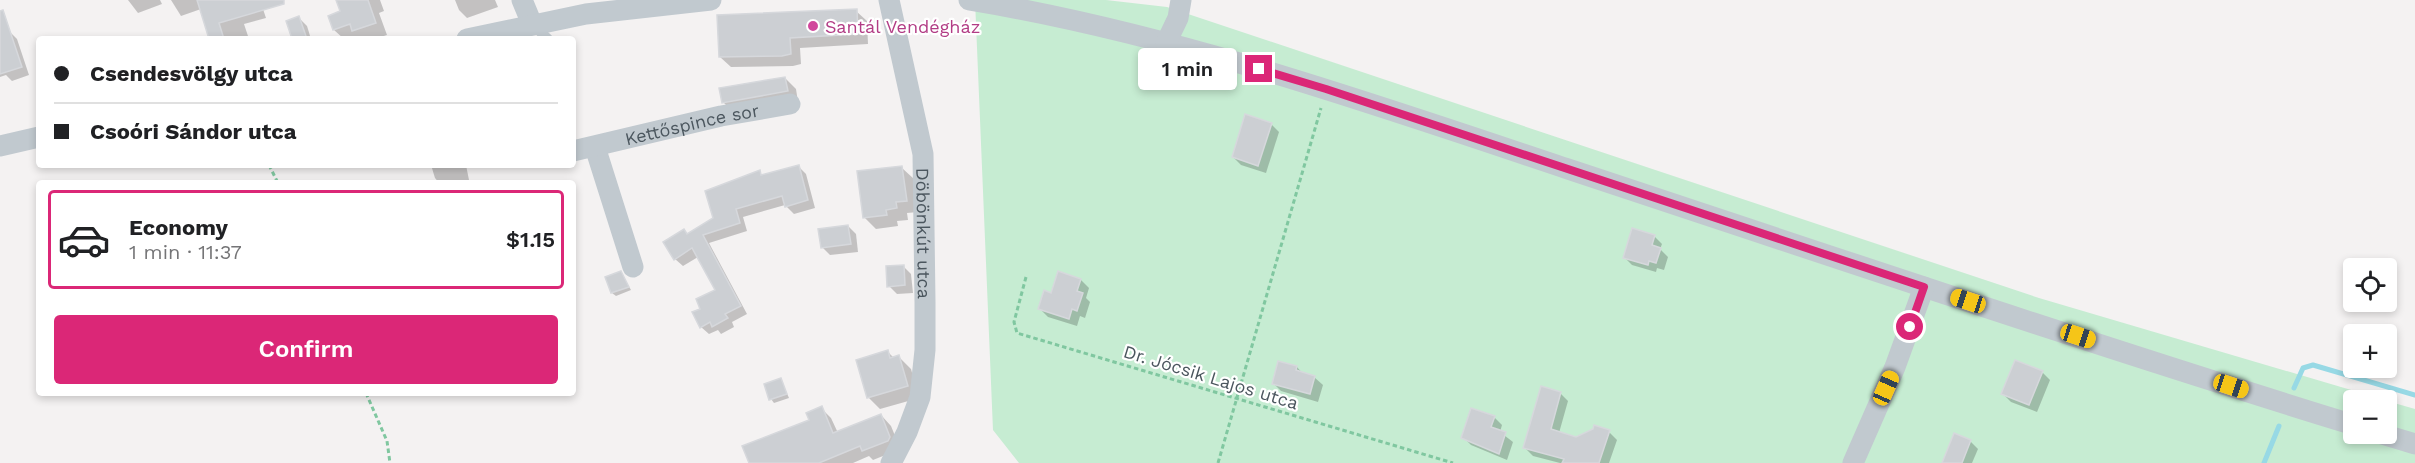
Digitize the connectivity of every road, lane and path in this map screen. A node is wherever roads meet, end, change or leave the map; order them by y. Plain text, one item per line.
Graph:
1 (522, 0) edge
2 (711, 0) edge
3 (889, 0) edge
4 (969, 0) edge
5 (1181, 0) edge
6 (532, 24) junction
7 (496, 36) edge
8 (545, 36) edge
9 (1166, 43) junction
10 (1326, 89) junction
11 (790, 105) dead end
12 (36, 138) edge
13 (0, 146) edge
14 (595, 147) junction
15 (576, 151) edge
16 (633, 267) dead end
17 (1026, 277) dead end
18 (1924, 287) junction
19 (367, 396) edge
20 (1236, 399) junction
21 (2343, 421) edge
22 (2397, 439) edge
23 (2415, 444) edge
24 (390, 463) edge
25 (891, 463) edge
26 (1218, 463) edge
27 (1453, 463) edge
28 (1853, 463) edge

1 - 6 street
2 - 6 street
3 - 25 street, Döbönkút utca
4 - 9 street
5 - 9 street
6 - 7 street
6 - 8 lane
9 - 10 street
10 - 18 street
10 - 20 path
11 - 14 street, Kettőspince sor
12 - 13 street
14 - 15 street, Kettőspince sor
14 - 16 street
17 - 20 path, Dr. Jócsik Lajos utca
18 - 21 street
18 - 28 street
19 - 24 path
20 - 26 path
20 - 27 path, Dr. Jócsik Lajos utca
22 - 23 street

